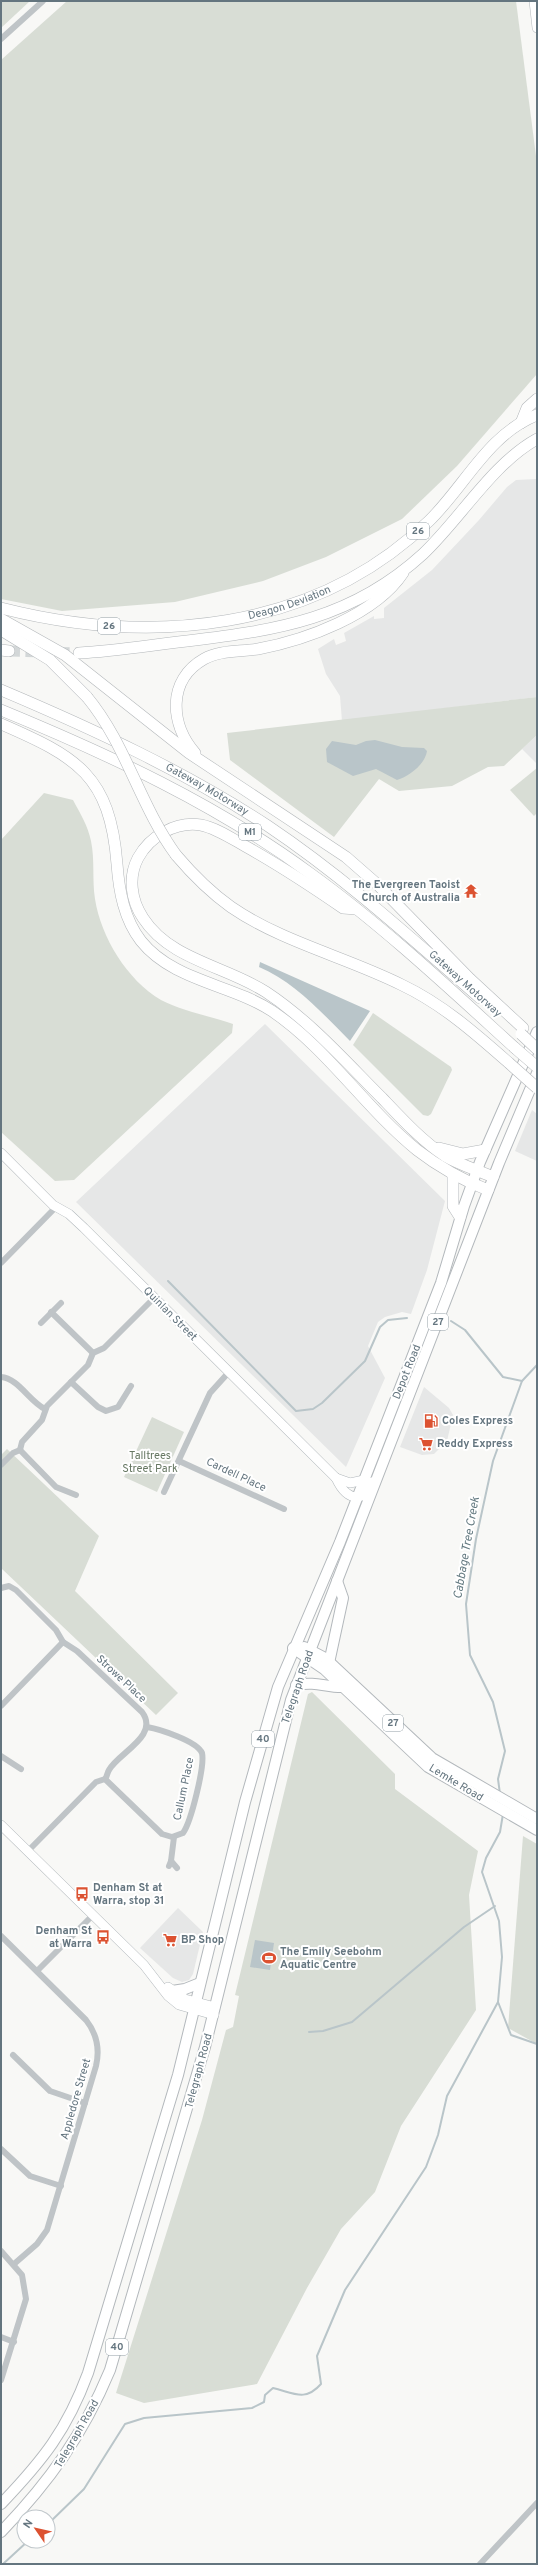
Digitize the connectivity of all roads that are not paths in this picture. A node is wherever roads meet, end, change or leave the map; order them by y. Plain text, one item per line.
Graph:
1 (43, 1) edge
2 (534, 1) edge
3 (536, 13) edge
4 (537, 28) edge
5 (1, 39) edge
6 (537, 399) edge
7 (537, 415) edge
8 (520, 423) junction
9 (537, 439) edge
10 (407, 567) junction
11 (1, 608) edge
12 (1, 619) edge
13 (1, 630) edge
14 (79, 653) tunnel mouth
15 (1, 690) edge
16 (1, 710) edge
17 (1, 724) edge
18 (203, 762) junction
19 (356, 909) junction
20 (522, 1031) junction
21 (537, 1032) edge
22 (537, 1041) edge
23 (537, 1049) edge
24 (537, 1067) edge
25 (537, 1073) edge
26 (537, 1088) edge
27 (435, 1147) junction
28 (485, 1150) junction
29 (1, 1153) edge
30 (477, 1170) junction
31 (453, 1174) junction
32 (494, 1177) junction
33 (473, 1184) junction
34 (488, 1190) junction
35 (56, 1207) junction
36 (460, 1217) junction
37 (1, 1263) edge
38 (154, 1298) junction
39 (61, 1303) dead end
40 (51, 1312) junction
41 (41, 1323) dead end
42 (93, 1353) junction
43 (229, 1372) junction
44 (1, 1377) edge
45 (71, 1382) junction
46 (131, 1386) dead end
47 (45, 1409) junction
48 (20, 1450) junction
49 (179, 1460) junction
50 (1, 1465) edge
51 (378, 1477) junction
52 (336, 1478) junction
53 (364, 1480) junction
54 (164, 1492) dead end
55 (76, 1495) dead end
56 (357, 1498) junction
57 (284, 1509) dead end
58 (337, 1581) junction
59 (1, 1588) edge
60 (63, 1642) junction
61 (294, 1645) junction
62 (309, 1653) junction
63 (330, 1663) junction
64 (296, 1684) junction
65 (342, 1687) junction
66 (1, 1706) edge
67 (147, 1727) junction
68 (1, 1756) edge
69 (21, 1769) dead end
70 (105, 1779) junction
71 (460, 1782) junction
72 (533, 1822) edge
73 (1, 1825) edge
74 (174, 1837) junction
75 (28, 1852) junction
76 (177, 1868) dead end
77 (93, 1915) junction
78 (1, 1936) edge
79 (37, 1972) junction
80 (160, 1983) junction
81 (200, 1983) junction
82 (172, 1991) junction
83 (195, 2006) junction
84 (215, 2011) junction
85 (13, 2055) dead end
86 (85, 2103) junction
87 (1, 2150) edge
88 (61, 2186) junction
89 (1, 2251) edge
90 (14, 2264) junction
91 (1, 2337) edge
92 (14, 2342) junction
93 (1, 2380) edge
94 (537, 2503) edge
95 (1, 2504) edge
96 (1, 2532) edge
97 (480, 2564) edge

1 - 5 street
2 - 3 street
3 - 4 street
6 - 8 highway
7 - 8 highway, Deagon Deviation / 26
8 - 11 highway, Deagon Deviation / 26
9 - 10 highway, Deagon Deviation / 26
10 - 14 highway, Deagon Deviation / 26
10 - 18 highway
12 - 18 highway
13 - 26 highway, bridge
15 - 20 highway, Gateway Motorway / M1
16 - 19 highway, Gateway Motorway / M1
17 - 31 highway
18 - 20 highway
19 - 24 highway, Gateway Motorway / M1, bridge
19 - 27 highway
20 - 22 highway
20 - 23 highway, Gateway Motorway / M1, bridge
21 - 28 main road, Depot Road / 27
25 - 32 main road, Depot Road / 27
27 - 28 highway
27 - 30 highway
28 - 30 main road, Depot Road / 27
29 - 35 street, Quinlan Street
30 - 32 highway
30 - 33 main road, Depot Road / 27
31 - 33 highway
31 - 36 highway
32 - 34 main road, Depot Road / 27
33 - 34 highway
33 - 36 main road, Depot Road / 27
34 - 51 main road, Depot Road / 27
35 - 37 street
35 - 38 street, Quinlan Street
36 - 53 main road, Depot Road / 27
38 - 42 street
38 - 43 street, Quinlan Street
39 - 40 street
40 - 41 street
40 - 42 street
42 - 45 street
43 - 49 street
43 - 52 street, Quinlan Street
44 - 47 street
45 - 46 street
45 - 47 street
47 - 48 street
48 - 50 street
48 - 55 street
49 - 54 street
49 - 57 street, Cardell Place
51 - 56 street
51 - 58 main road, Depot Road / 27
52 - 53 street
52 - 56 street, Quinlan Street
53 - 56 main road, Depot Road / 27
56 - 61 main road, Depot Road / 27
58 - 62 main road, Telegraph Road / 40
58 - 63 main road
59 - 60 street
60 - 66 street
60 - 67 street, Strowe Place
61 - 62 main road, Lemke Road / 27
61 - 81 main road, Telegraph Road / 40
62 - 63 main road, Lemke Road / 27
62 - 64 main road, Telegraph Road / 40
62 - 65 main road, Lemke Road / 27
63 - 71 main road, Lemke Road / 27
64 - 65 main road
64 - 84 main road, Telegraph Road / 40
65 - 71 main road, Lemke Road / 27
67 - 70 street
67 - 74 street, Callum Place
68 - 69 street
70 - 74 street
70 - 75 street
71 - 72 main road, Lemke Road / 27
73 - 75 street
74 - 76 street
75 - 77 street
77 - 79 street
77 - 80 street
78 - 79 street, Appledore Street
79 - 86 street, Appledore Street
80 - 82 street
80 - 83 street
81 - 82 main road
81 - 83 main road, Telegraph Road / 40
82 - 83 street
83 - 84 street
83 - 95 main road, Telegraph Road / 40
84 - 96 main road, Telegraph Road / 40
85 - 86 street
86 - 88 street, Appledore Street
87 - 88 street
88 - 90 street, Appledore Street
89 - 90 street
90 - 92 street
91 - 92 street
92 - 93 street
94 - 97 street

